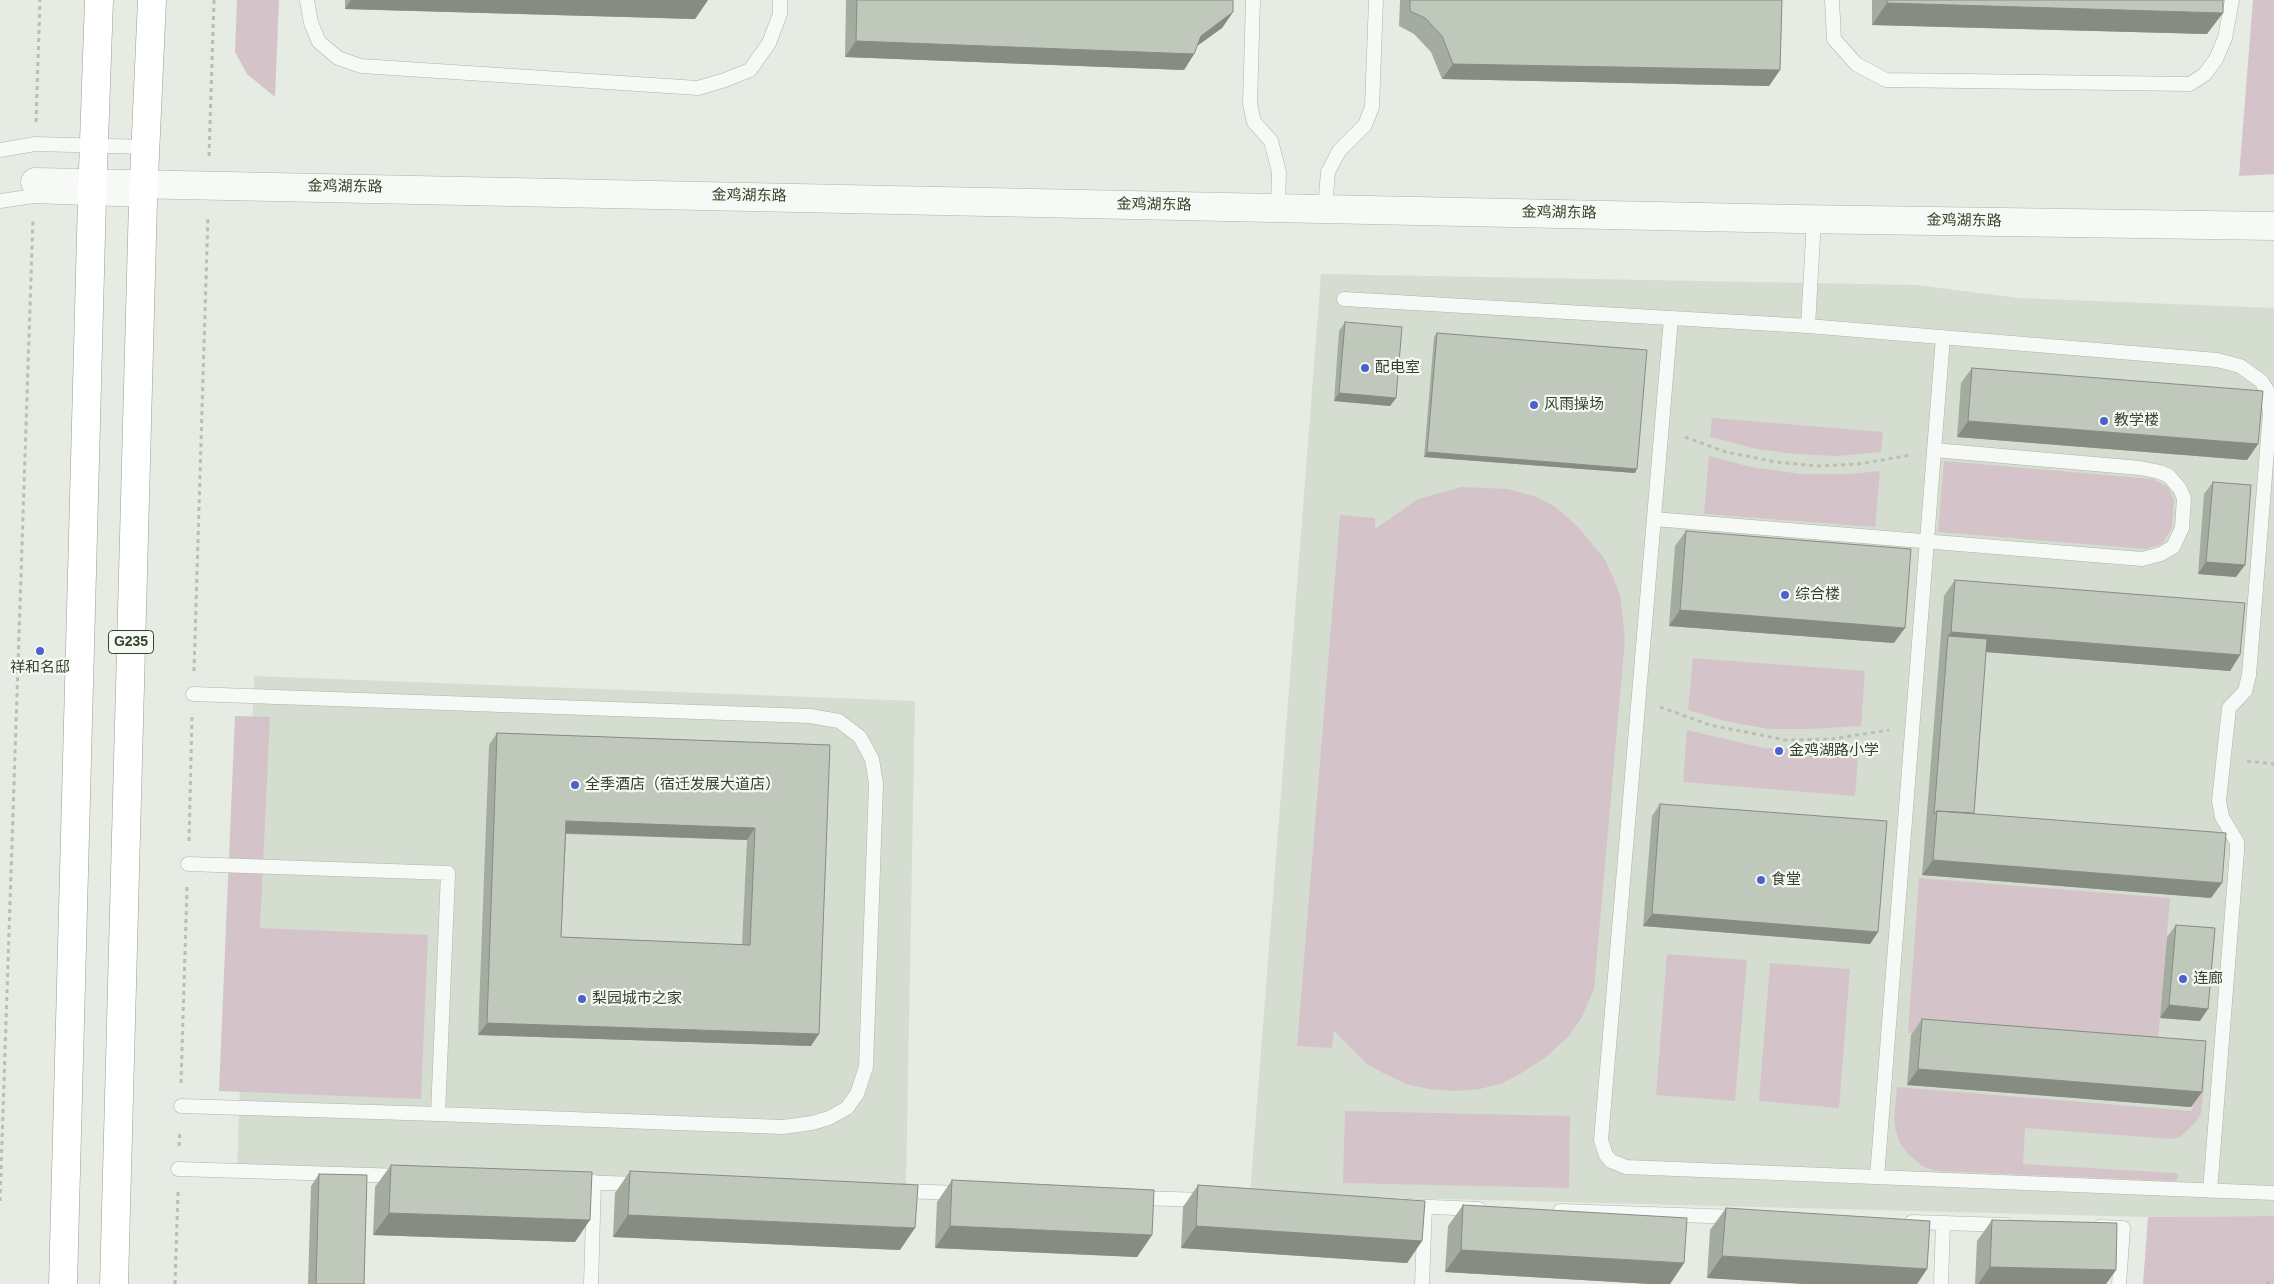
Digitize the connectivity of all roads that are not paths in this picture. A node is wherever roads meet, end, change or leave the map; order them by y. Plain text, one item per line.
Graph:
1 (99, 0) edge
2 (152, 0) edge
3 (307, 0) edge
4 (780, 0) edge
5 (1253, 0) edge
6 (1376, 0) edge
7 (1832, 0) edge
8 (2232, 0) edge
9 (94, 146) junction
10 (147, 147) junction
11 (0, 150) edge
12 (34, 189) joint
13 (92, 190) junction
14 (144, 192) junction
15 (0, 201) edge
16 (1278, 207) junction
17 (1325, 208) junction
18 (1814, 219) junction
19 (2274, 226) edge
20 (1344, 299) dead end
21 (1671, 318) junction
22 (1808, 326) junction
23 (1943, 337) junction
24 (1934, 450) junction
25 (1654, 519) junction
26 (1927, 540) junction
27 (193, 694) road end
28 (188, 864) road end
29 (180, 1106) road end
30 (438, 1114) junction
31 (178, 1169) road end
32 (416, 1177) edge
33 (1877, 1177) junction
34 (555, 1181) edge
35 (594, 1182) junction
36 (654, 1184) edge
37 (881, 1191) edge
38 (2210, 1191) junction
39 (970, 1193) edge
40 (2274, 1193) edge
41 (1119, 1198) edge
42 (1218, 1201) edge
43 (1396, 1206) edge
44 (1425, 1207) junction
45 (1495, 1209) edge
46 (1545, 1211) edge
47 (1754, 1217) edge
48 (1903, 1222) edge
49 (1943, 1223) junction
50 (2019, 1225) edge
51 (2085, 1227) edge
52 (63, 1284) edge
53 (114, 1284) edge
54 (591, 1284) edge
55 (1422, 1284) edge
56 (1941, 1284) edge
57 (2119, 1284) edge

1 - 9 highway
2 - 10 highway, G235
3 - 4 lane
5 - 16 lane
6 - 17 lane
7 - 8 lane
9 - 10 lane
9 - 11 lane
9 - 13 highway
10 - 14 highway, G235
12 - 13 street, 金鸡湖东路
12 - 15 lane
13 - 14 street, 金鸡湖东路
13 - 52 highway
14 - 16 street, 金鸡湖东路
14 - 53 highway, G235
16 - 17 street, 金鸡湖东路
17 - 18 street, 金鸡湖东路
18 - 19 street, 金鸡湖东路
18 - 22 lane
20 - 21 lane
21 - 22 lane
21 - 25 lane
22 - 23 lane
23 - 24 lane
23 - 38 lane
24 - 26 lane
24 - 26 lane
25 - 26 lane
25 - 33 lane
26 - 33 lane
27 - 30 lane
28 - 30 lane
29 - 30 lane
31 - 32 lane
33 - 38 lane
34 - 35 lane
35 - 36 lane
35 - 54 lane
37 - 39 lane
38 - 40 lane
41 - 42 lane
43 - 44 lane
44 - 45 lane
44 - 55 lane
46 - 47 lane
48 - 49 lane
49 - 50 lane
49 - 56 lane
51 - 57 lane

